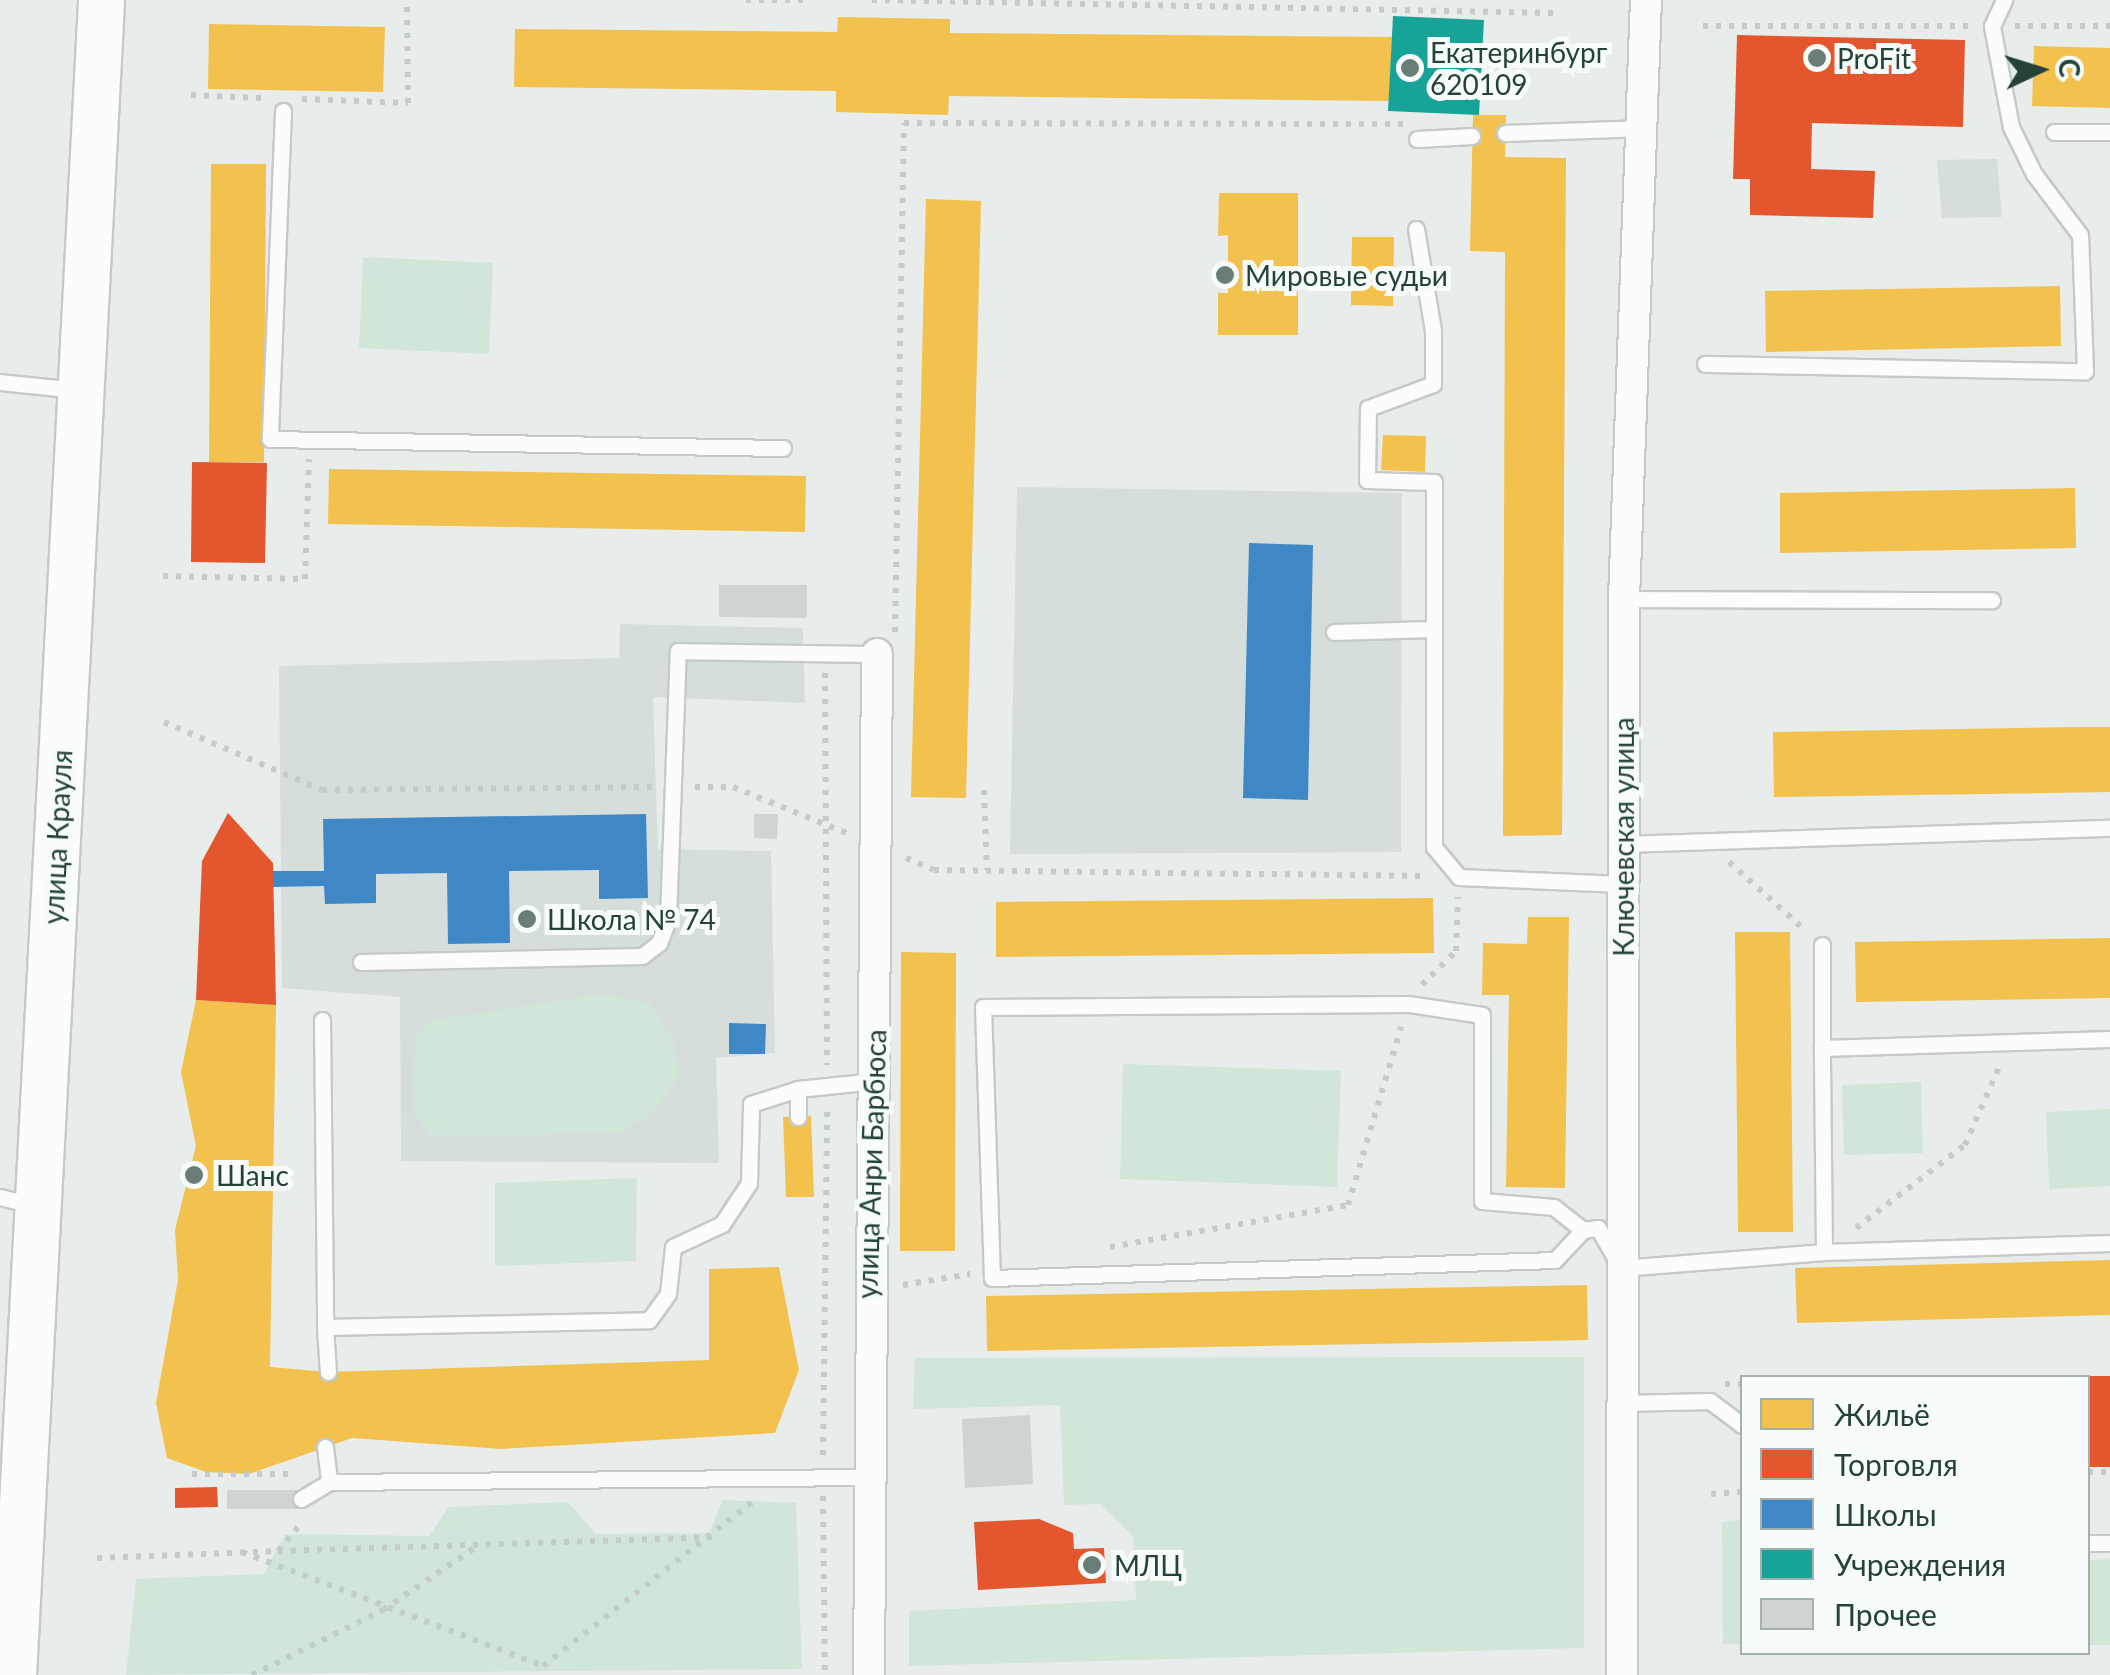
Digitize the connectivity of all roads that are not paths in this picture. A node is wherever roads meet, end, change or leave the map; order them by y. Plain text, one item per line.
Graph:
1 (101, 0) edge
2 (1646, 0) edge
3 (2004, 0) edge
4 (286, 105) road end
5 (1644, 128) junction
6 (2054, 132) dead end
7 (2110, 132) edge
8 (1505, 133) dead end
9 (1472, 136) dead end
10 (1416, 139) road end
11 (1416, 230) dead end
12 (1705, 364) dead end
13 (0, 382) edge
14 (80, 391) junction
15 (783, 448) dead end
16 (1624, 599) junction
17 (1992, 600) dead end
18 (1431, 630) junction
19 (1334, 632) dead end
20 (886, 654) joint
21 (2110, 828) edge
22 (1623, 844) junction
23 (1622, 884) junction
24 (1822, 945) road end
25 (361, 962) dead end
26 (322, 1020) dead end
27 (2110, 1039) edge
28 (1822, 1048) junction
29 (876, 1081) junction
30 (798, 1089) junction
31 (798, 1117) dead end
32 (19, 1202) edge
33 (1583, 1230) junction
34 (2110, 1242) edge
35 (1824, 1252) junction
36 (1621, 1268) junction
37 (325, 1327) junction
38 (328, 1372) dead end
39 (1622, 1403) junction
40 (1740, 1424) edge
41 (326, 1447) dead end
42 (868, 1477) junction
43 (323, 1486) junction
44 (300, 1498) dead end
45 (13, 1675) edge
46 (869, 1675) edge
47 (1622, 1675) edge

1 - 14 main road, улица Крауля
2 - 5 street, Ключевская улица
3 - 12 lane
4 - 15 lane
5 - 8 lane
5 - 16 street, Ключевская улица
6 - 7 lane
9 - 10 lane
11 - 18 lane
13 - 14 lane
14 - 32 main road, улица Крауля
16 - 17 lane
16 - 22 street, Ключевская улица
18 - 19 lane
18 - 23 lane
20 - 25 lane
20 - 29 street, улица Анри Барбюса
21 - 22 lane
22 - 23 street, Ключевская улица
23 - 36 street, Ключевская улица
24 - 28 lane
26 - 37 lane
27 - 28 lane
28 - 35 lane
29 - 30 lane
29 - 42 street, улица Анри Барбюса
30 - 31 lane
30 - 37 lane
32 - 45 main road, улица Крауля
33 - 33 lane
33 - 36 lane
34 - 35 lane
35 - 36 lane
36 - 39 street, Ключевская улица
37 - 38 lane
39 - 40 lane
39 - 47 street, Ключевская улица
41 - 43 lane
42 - 43 lane
42 - 46 street, улица Анри Барбюса
43 - 44 lane

